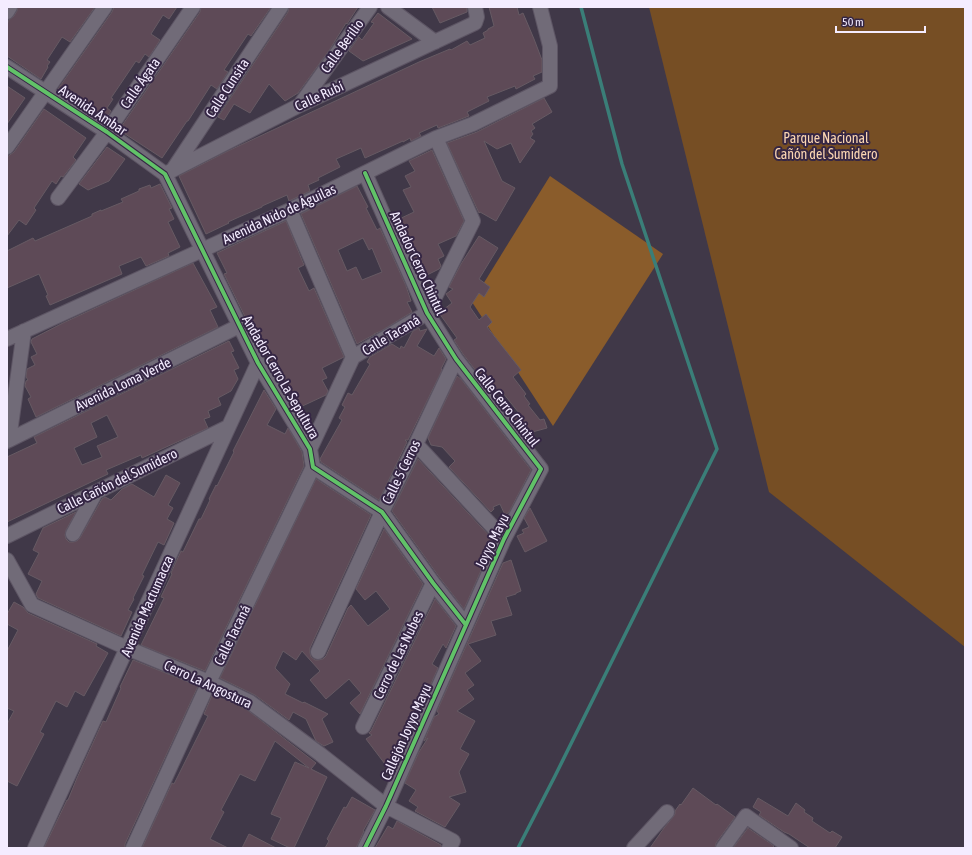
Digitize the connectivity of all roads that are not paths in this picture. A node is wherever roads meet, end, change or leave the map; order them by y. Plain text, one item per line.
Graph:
1 (10, 7) edge
2 (105, 7) edge
3 (193, 7) edge
4 (281, 7) edge
5 (370, 7) edge
6 (388, 7) edge
7 (540, 7) edge
8 (7, 12) edge
9 (476, 16) edge
10 (435, 42) junction
11 (7, 67) edge
12 (46, 92) junction
13 (300, 105) junction
14 (107, 132) junction
15 (436, 138) junction
16 (7, 147) edge
17 (170, 172) junction
18 (365, 173) junction
19 (58, 198) dead end
20 (290, 210) junction
21 (203, 249) junction
22 (427, 313) junction
23 (239, 326) junction
24 (24, 331) junction
25 (7, 339) edge
26 (353, 357) junction
27 (456, 359) junction
28 (258, 363) junction
29 (228, 427) junction
30 (8, 440) edge
31 (416, 444) junction
32 (310, 449) junction
33 (313, 467) junction
34 (541, 469) joint
35 (96, 492) junction
36 (382, 512) junction
37 (73, 534) dead end
38 (7, 536) edge
39 (504, 539) junction
40 (7, 560) edge
41 (433, 583) junction
42 (466, 625) junction
43 (127, 648) junction
44 (318, 652) dead end
45 (209, 682) junction
46 (363, 727) dead end
47 (386, 806) junction
48 (667, 812) dead end
49 (451, 845) edge
50 (35, 848) edge
51 (133, 848) edge
52 (365, 848) edge
53 (634, 848) edge
54 (723, 848) edge
55 (791, 848) edge

1 - 8 street
2 - 12 street
3 - 14 street, Calle Ágata
4 - 17 street, Calle Cunsita
5 - 13 street, Calle Berilio
6 - 10 street
7 - 15 street, Avenida Nido de Águilas
9 - 10 street, Calle Rubí
10 - 13 street, Calle Rubí
11 - 12 street, Avenida Ámbar
12 - 14 street, Avenida Ámbar
12 - 16 street
13 - 17 street, Calle Rubí
14 - 17 street, Avenida Ámbar
14 - 19 street, Calle Ágata
15 - 18 street, Avenida Nido de Águilas
15 - 22 street, Calle Tacaná
17 - 21 street, Andador Cerro La Sepultura
18 - 20 street, Avenida Nido de Águilas
18 - 22 street, Andador Cerro Chintul
20 - 21 street, Avenida Nido de Águilas
20 - 26 street
21 - 23 street, Andador Cerro La Sepultura
21 - 24 street, Avenida Nido de Águilas
22 - 26 street, Calle Tacaná
22 - 27 street, Andador Cerro Chintul
23 - 28 street, Andador Cerro La Sepultura
23 - 30 street, Avenida Loma Verde
24 - 25 street, Avenida Nido de Águilas
24 - 30 street
26 - 32 street, Calle Tacaná
27 - 31 street, Calle 5 Cerros
27 - 34 street, Calle Cerro Chintul
28 - 29 street, Avenida Mactumacza
28 - 32 street, Andador Cerro La Sepultura
29 - 35 street, Calle Cañón del Sumidero
29 - 43 street, Avenida Mactumacza
31 - 36 street, Calle 5 Cerros
31 - 39 street
32 - 33 street, Andador Cerro La Sepultura
33 - 36 street
33 - 45 street, Calle Tacaná
34 - 39 street, Joyyo Mayu
35 - 37 street
35 - 38 street, Calle Cañón del Sumidero
36 - 41 street
36 - 44 street, Calle 5 Cerros
39 - 42 street, Joyyo Mayu
40 - 43 street, Cerro La Angostura
41 - 42 street
41 - 46 street, Cerro de Las Nubes
42 - 47 street, Callejón Joyyo Mayu
43 - 45 street, Cerro La Angostura
43 - 50 street, Avenida Mactumacza
45 - 47 street, Cerro La Angostura
45 - 51 street, Calle Tacaná
47 - 49 street, Cerro La Angostura
47 - 52 street, Callejón Joyyo Mayu
48 - 53 street
54 - 55 street

